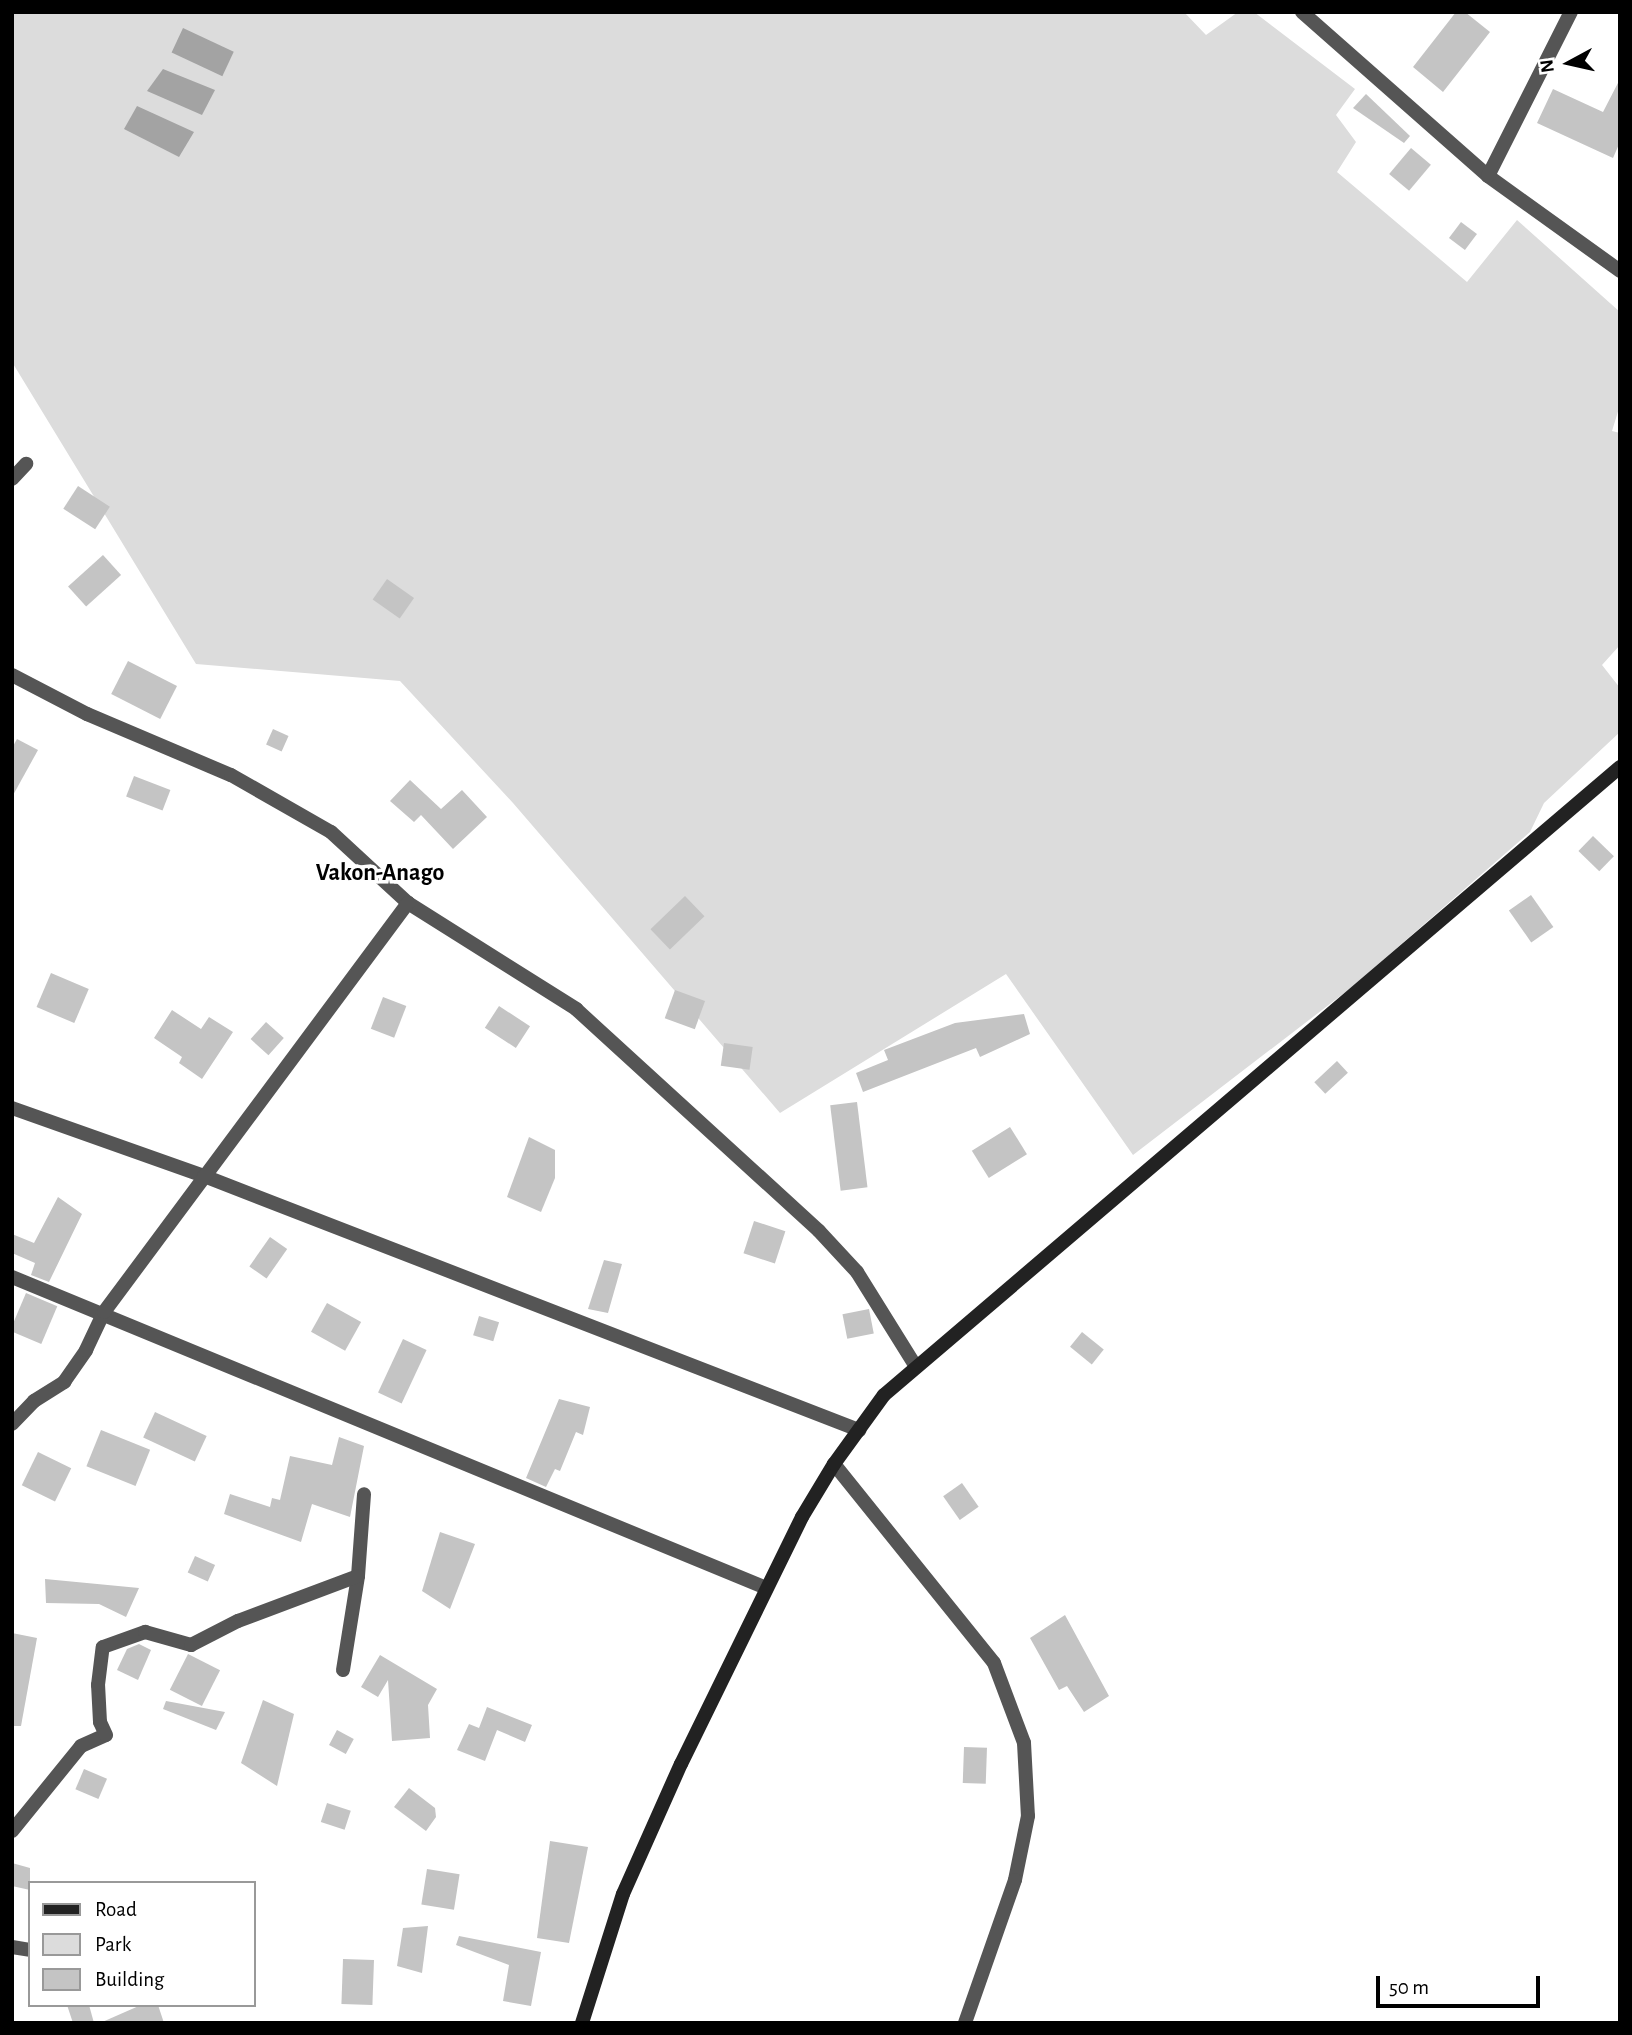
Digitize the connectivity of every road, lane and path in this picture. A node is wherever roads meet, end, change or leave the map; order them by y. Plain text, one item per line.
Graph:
1 (1302, 12) edge
2 (1572, 12) edge
3 (1488, 176) junction
4 (1620, 271) edge
5 (26, 464) dead end
6 (12, 479) edge
7 (12, 676) edge
8 (1620, 767) edge
9 (408, 903) junction
10 (12, 1108) edge
11 (204, 1176) junction
12 (12, 1277) edge
13 (104, 1312) junction
14 (915, 1366) junction
15 (12, 1424) edge
16 (859, 1430) junction
17 (834, 1464) junction
18 (364, 1494) dead end
19 (358, 1576) junction
20 (766, 1588) junction
21 (343, 1670) dead end
22 (12, 1831) edge
23 (582, 2023) edge
24 (965, 2023) edge

1 - 3 street
2 - 3 street
3 - 4 street
5 - 6 street
7 - 9 street
8 - 14 main road
9 - 11 street
9 - 14 street
10 - 11 street
11 - 13 street
11 - 16 street
12 - 13 street
13 - 15 street
13 - 20 street
14 - 16 main road
16 - 17 main road
17 - 20 main road
17 - 24 street
18 - 19 street
19 - 21 street
19 - 22 street
20 - 23 main road

